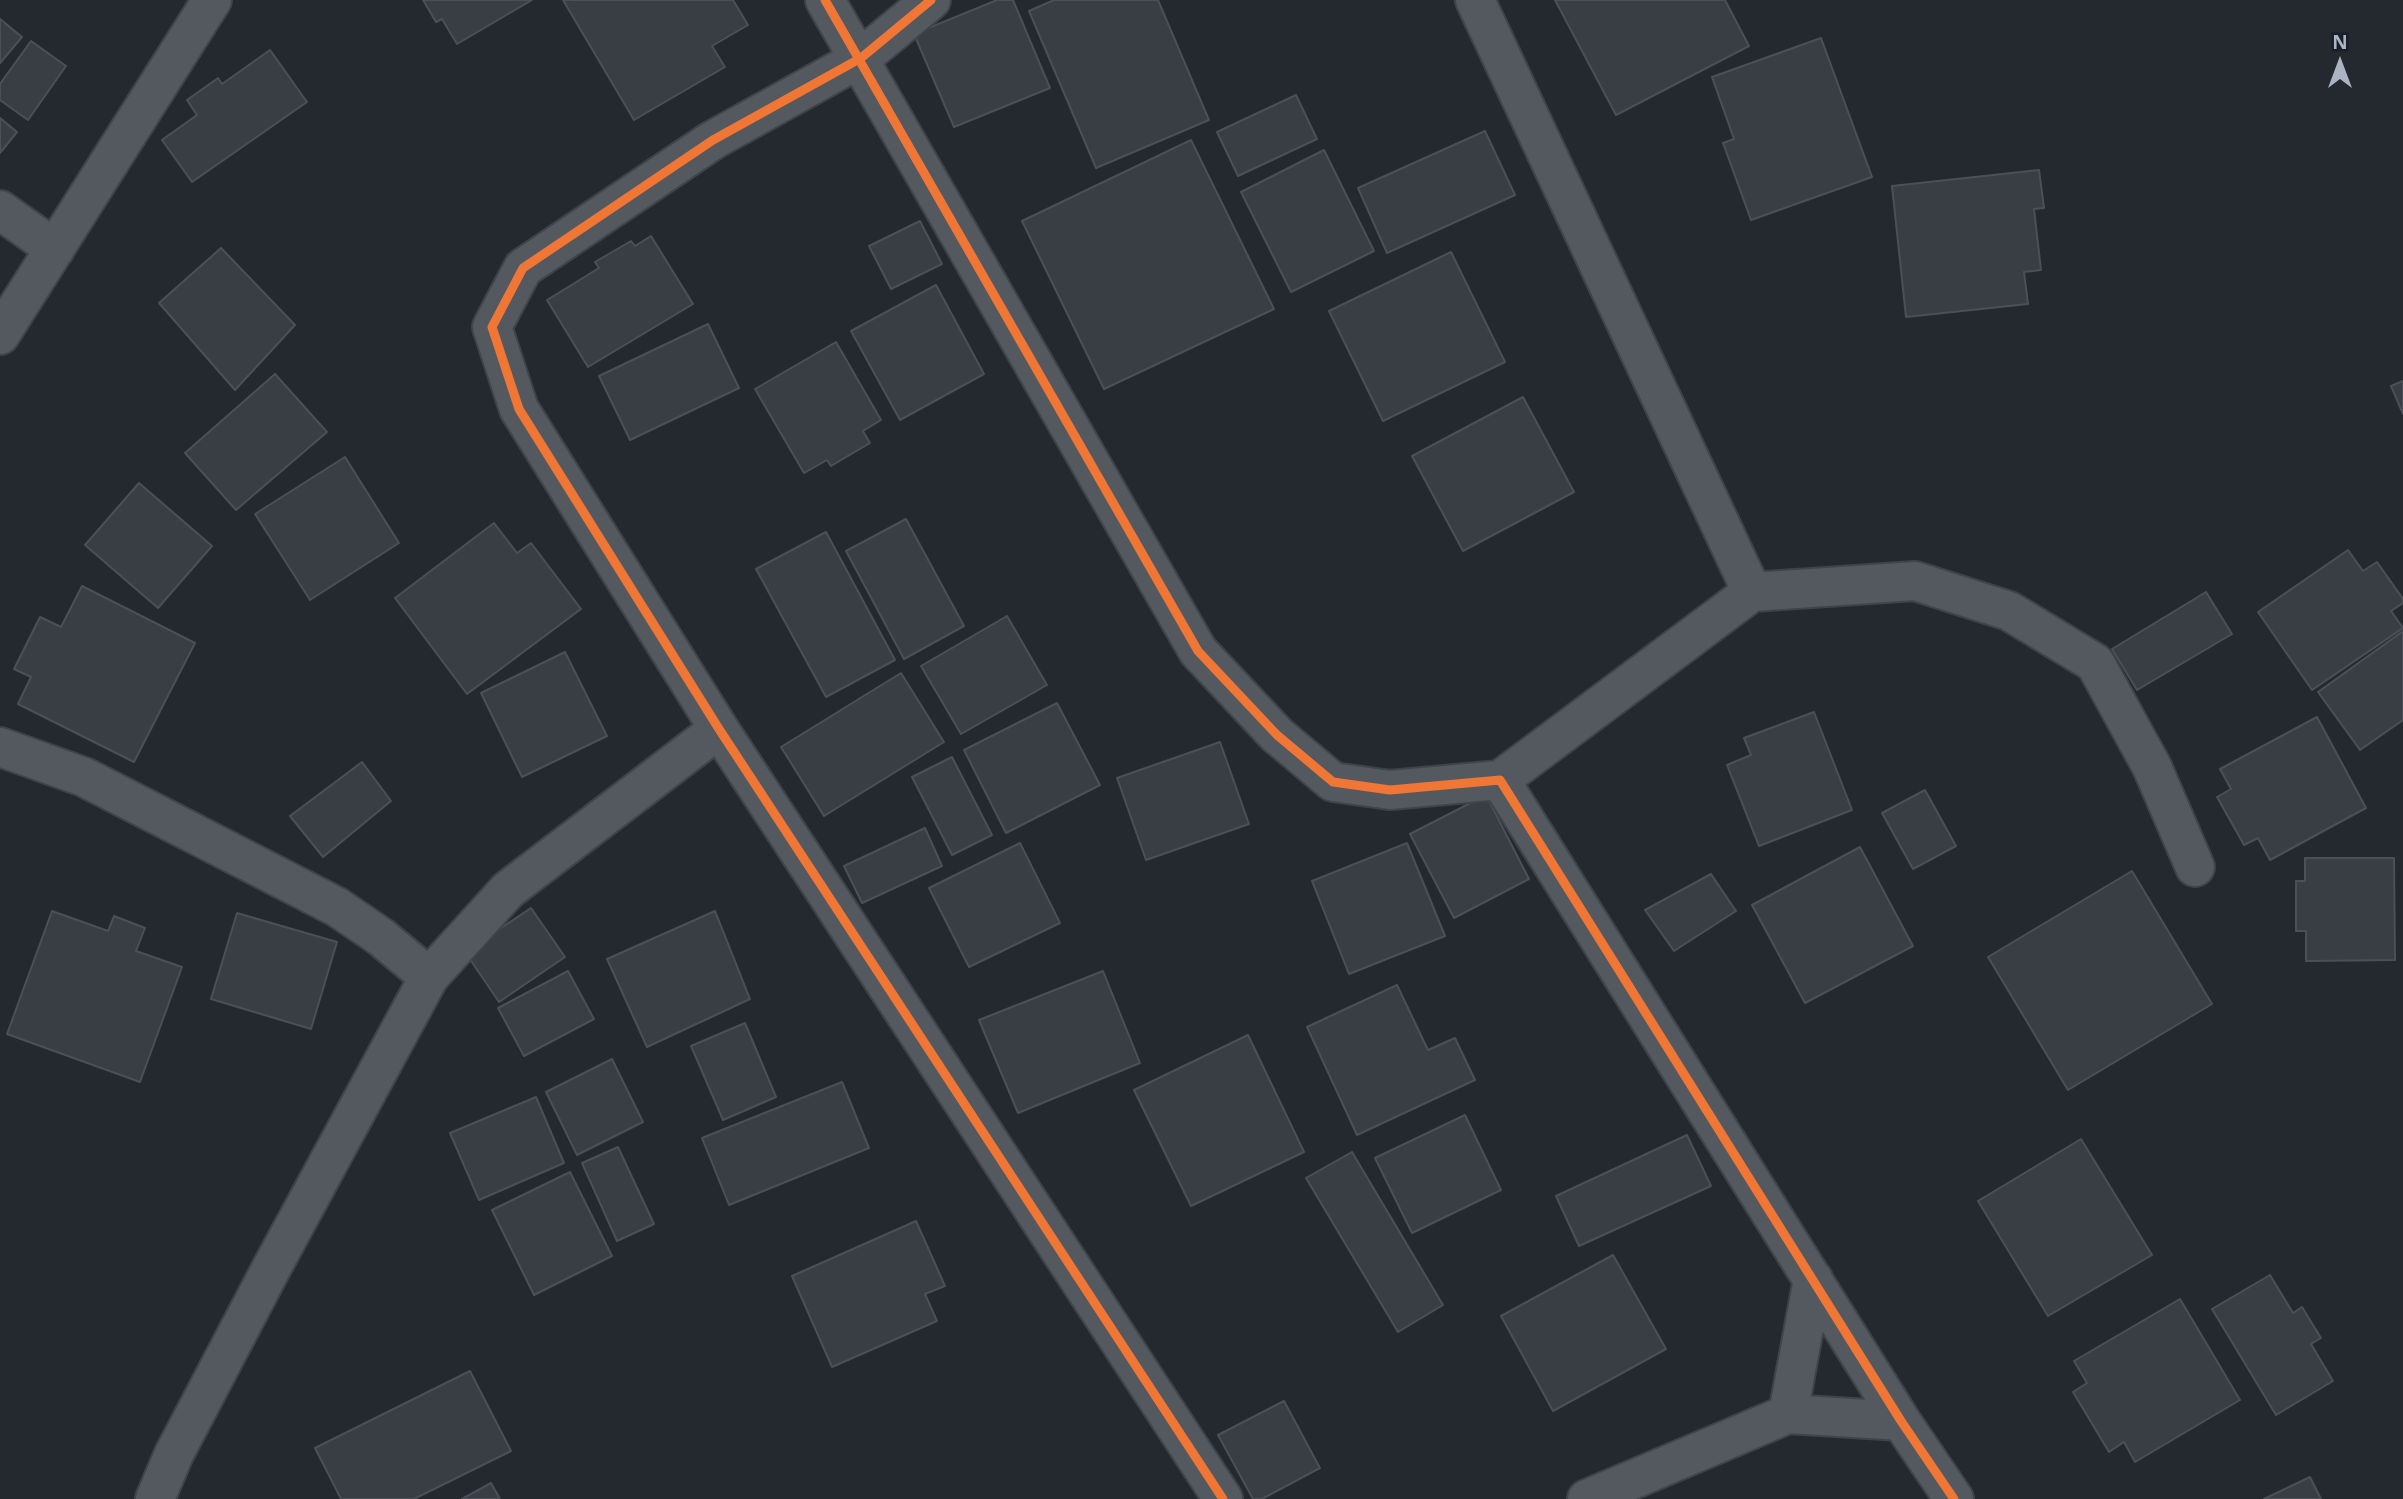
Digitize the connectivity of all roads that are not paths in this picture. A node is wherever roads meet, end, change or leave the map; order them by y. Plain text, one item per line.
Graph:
1 (212, 0) edge
2 (825, 0) edge
3 (930, 0) edge
4 (1475, 0) edge
5 (861, 58) junction
6 (0, 210) edge
7 (55, 249) junction
8 (0, 335) edge
9 (1752, 592) junction
10 (719, 730) junction
11 (0, 747) edge
12 (1500, 780) junction
13 (2194, 867) dead end
14 (429, 977) junction
15 (1813, 1279) junction
16 (1788, 1414) junction
17 (1901, 1421) junction
18 (155, 1499) edge
19 (1223, 1499) edge
20 (1587, 1499) edge
21 (1954, 1499) edge

1 - 7 street
2 - 5 street
3 - 5 street
4 - 9 street
5 - 10 street
5 - 12 street
6 - 7 street
7 - 8 street
9 - 12 street
9 - 13 street
10 - 14 street
10 - 19 street
11 - 14 street
12 - 15 street
14 - 18 street
15 - 16 street
15 - 17 street
16 - 17 street
16 - 20 street
17 - 21 street

